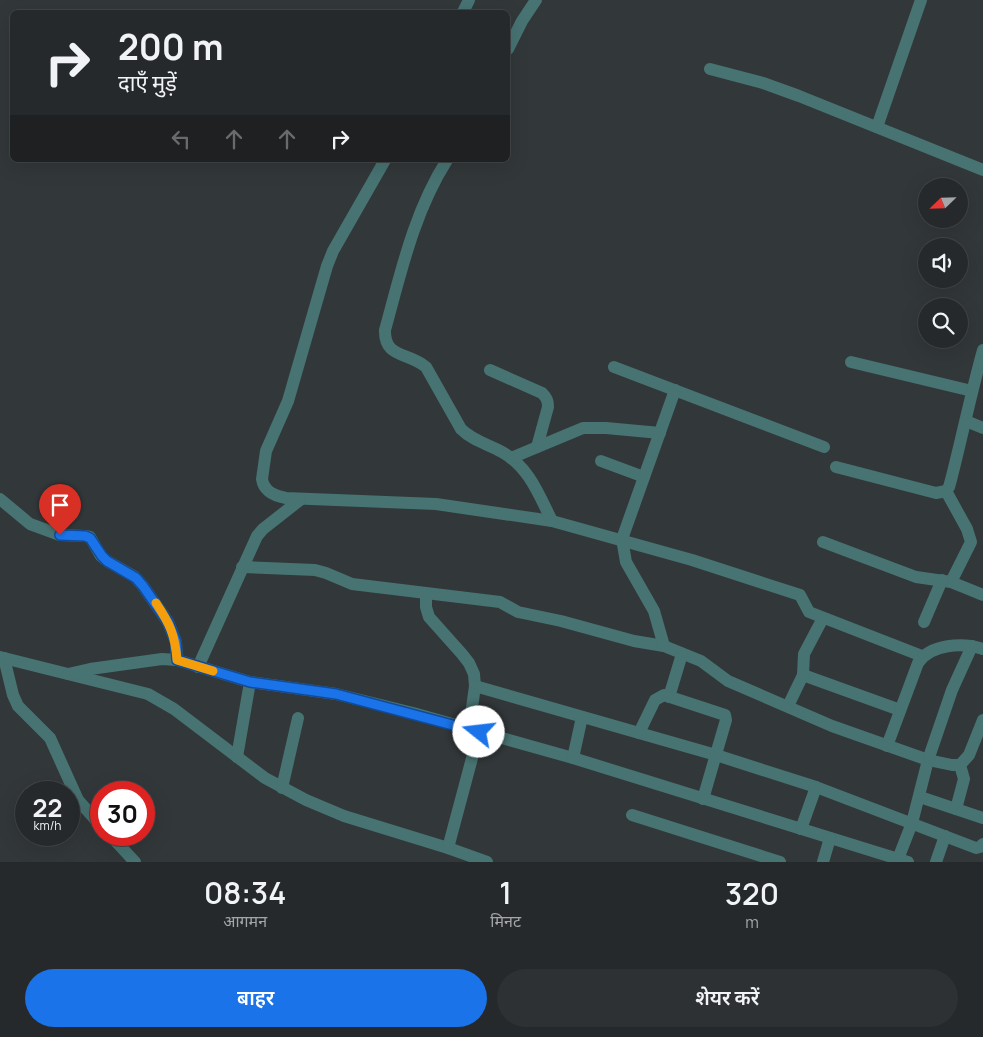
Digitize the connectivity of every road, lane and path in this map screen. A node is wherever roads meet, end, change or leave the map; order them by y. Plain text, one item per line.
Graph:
1 (536, 0) edge
2 (921, 0) edge
3 (510, 45) edge
4 (710, 69) dead end
5 (877, 127) junction
6 (384, 162) edge
7 (445, 162) edge
8 (983, 170) edge
9 (983, 350) edge
10 (851, 362) dead end
11 (614, 367) dead end
12 (490, 370) dead end
13 (675, 390) junction
14 (972, 391) junction
15 (966, 421) junction
16 (983, 428) edge
17 (660, 433) junction
18 (537, 447) junction
19 (824, 447) dead end
20 (511, 458) junction
21 (601, 461) dead end
22 (836, 467) dead end
23 (644, 476) junction
24 (946, 491) junction
25 (0, 500) edge
26 (300, 500) junction
27 (552, 520) junction
28 (622, 539) junction
29 (823, 542) dead end
30 (977, 544) edge
31 (242, 567) junction
32 (946, 581) junction
33 (426, 594) junction
34 (983, 595) edge
35 (823, 618) junction
36 (924, 622) dead end
37 (664, 646) junction
38 (977, 647) edge
39 (682, 654) junction
40 (922, 656) junction
41 (2, 658) edge
42 (177, 660) junction
43 (198, 667) junction
44 (68, 674) junction
45 (803, 675) junction
46 (250, 682) junction
47 (475, 686) junction
48 (669, 697) junction
49 (788, 706) junction
50 (900, 710) junction
51 (582, 717) junction
52 (298, 718) dead end
53 (983, 720) edge
54 (474, 730) junction
55 (639, 733) junction
56 (887, 746) junction
57 (716, 755) junction
58 (236, 757) junction
59 (573, 758) junction
60 (928, 760) junction
61 (960, 765) junction
62 (816, 787) junction
63 (282, 788) junction
64 (920, 797) junction
65 (703, 799) junction
66 (956, 809) junction
67 (90, 814) edge
68 (632, 815) dead end
69 (983, 818) edge
70 (912, 824) junction
71 (801, 829) junction
72 (944, 836) junction
73 (830, 838) junction
74 (983, 844) edge
75 (120, 846) edge
76 (448, 848) junction
77 (903, 860) edge
78 (135, 862) edge
79 (488, 862) edge
80 (780, 862) edge
81 (823, 862) edge
82 (936, 862) edge

1 - 3 street
2 - 5 street
4 - 5 street
5 - 8 street
6 - 26 street
7 - 20 street
9 - 14 street
10 - 14 street
11 - 13 street
12 - 18 street
13 - 17 street
13 - 19 street
14 - 15 street
15 - 16 street
15 - 24 street
17 - 18 street
17 - 23 street
18 - 20 street
20 - 27 street
21 - 23 street
22 - 24 street
23 - 28 street
24 - 30 street
25 - 42 street
26 - 27 street
26 - 31 street
27 - 28 street
28 - 35 street
28 - 37 street
29 - 32 street
30 - 32 street
31 - 33 street
31 - 43 street
32 - 34 street
32 - 36 street
33 - 37 street
33 - 47 street
35 - 40 street
35 - 45 street
37 - 39 street
38 - 40 street
38 - 60 street
39 - 48 street
39 - 49 street
40 - 50 street
41 - 44 street
41 - 67 street
42 - 43 street
42 - 44 street
43 - 46 street
44 - 58 street
45 - 49 street
45 - 50 street
46 - 54 street
46 - 58 street
47 - 51 street
47 - 54 street
48 - 55 street
48 - 57 street
49 - 56 street
50 - 56 street
51 - 55 street
51 - 59 street
52 - 63 street
53 - 61 street
54 - 59 street
54 - 76 street
55 - 57 street
56 - 60 street
57 - 62 street
57 - 65 street
58 - 63 street
59 - 65 street
60 - 61 street
60 - 64 street
61 - 66 street
62 - 70 street
62 - 71 street
63 - 76 street
64 - 66 street
64 - 70 street
65 - 71 street
66 - 69 street
68 - 80 street
70 - 72 street
70 - 77 street
71 - 73 street
72 - 74 street
72 - 82 street
73 - 77 street
73 - 81 street
75 - 78 street
76 - 79 street

